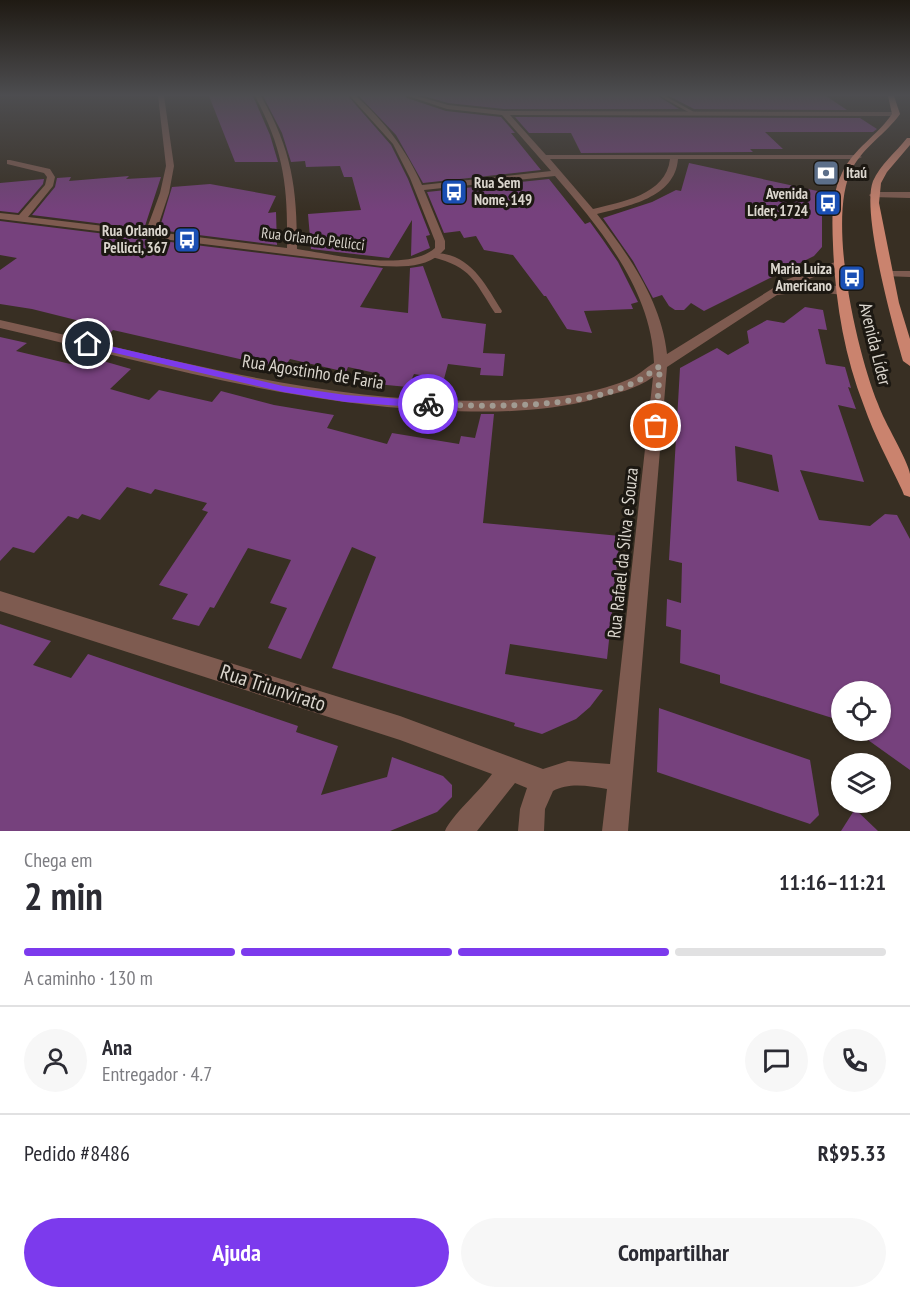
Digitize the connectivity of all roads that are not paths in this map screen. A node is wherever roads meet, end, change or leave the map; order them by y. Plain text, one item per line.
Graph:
1 (167, 135) edge
2 (278, 135) edge
3 (391, 135) edge
4 (523, 135) edge
5 (880, 135) edge
6 (910, 140) edge
7 (674, 156) junction
8 (543, 157) junction
9 (858, 157) junction
10 (10, 162) dead end
11 (556, 173) junction
12 (417, 188) junction
13 (874, 195) junction
14 (910, 195) edge
15 (589, 213) junction
16 (0, 216) edge
17 (21, 218) junction
18 (150, 235) junction
19 (292, 250) junction
20 (435, 255) junction
21 (838, 264) junction
22 (888, 274) junction
23 (910, 274) edge
24 (843, 291) junction
25 (776, 292) junction
26 (498, 311) dead end
27 (0, 324) edge
28 (910, 361) edge
29 (660, 366) junction
30 (910, 490) edge
31 (0, 601) edge
32 (510, 769) junction
33 (618, 778) junction
34 (544, 782) junction
35 (458, 831) edge
36 (531, 831) edge
37 (615, 831) edge

1 - 18 street
2 - 19 street
3 - 12 street
4 - 8 street, Rua Rafael da Silva e Souza
5 - 9 main road, Avenida Líder
6 - 13 main road
7 - 8 street
7 - 9 street
7 - 15 street
8 - 11 street, Rua Rafael da Silva e Souza
9 - 21 main road, Avenida Líder
10 - 17 street
11 - 12 street
11 - 15 street, Rua Rafael da Silva e Souza
12 - 20 street
13 - 14 street
13 - 22 main road, Avenida Líder
15 - 29 street, Rua Rafael da Silva e Souza
16 - 17 street, Rua Orlando Pellicci
17 - 18 street, Rua Orlando Pellicci
18 - 19 street, Rua Orlando Pellicci
19 - 20 street, Rua Orlando Pellicci
20 - 26 lane
21 - 24 main road, Avenida Líder
21 - 25 street, Rua Agostinho de Faria
22 - 23 street
22 - 28 main road, Avenida Líder
24 - 25 street, Rua Agostinho de Faria
24 - 30 main road, Avenida Líder
25 - 29 street, Rua Agostinho de Faria
27 - 29 street, Rua Agostinho de Faria
29 - 33 street, Rua Rafael da Silva e Souza
31 - 32 street, Rua Triunvirato
32 - 34 street, Rua Triunvirato
32 - 35 street
33 - 34 street
33 - 37 street, Rua Rafael da Silva e Souza
34 - 36 street

